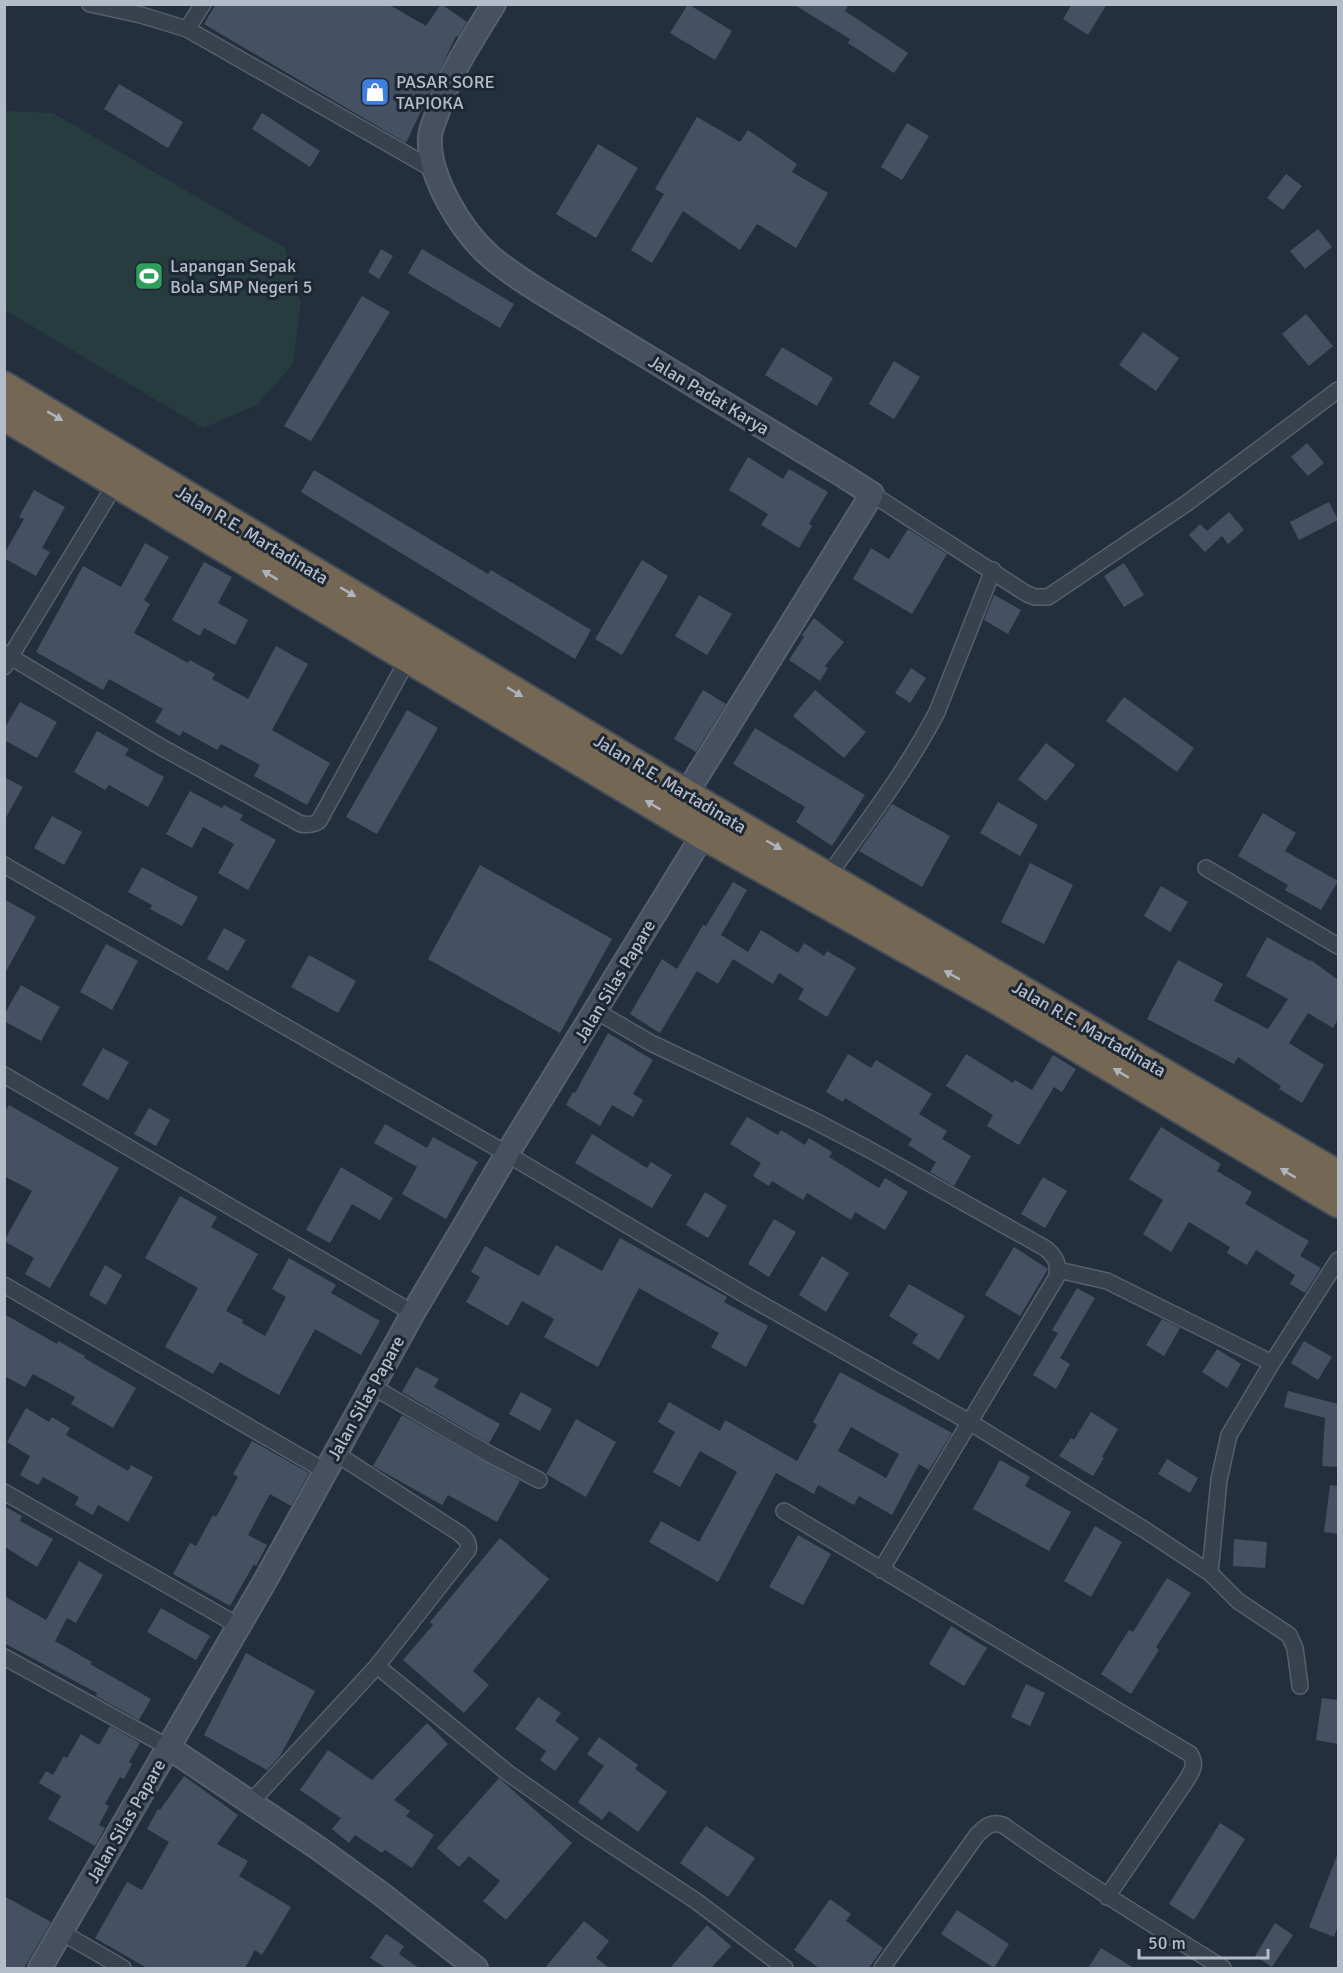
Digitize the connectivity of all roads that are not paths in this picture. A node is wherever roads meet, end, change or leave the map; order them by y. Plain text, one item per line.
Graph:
1 (90, 4) edge
2 (203, 4) edge
3 (494, 4) edge
4 (187, 29) junction
5 (436, 171) junction
6 (4, 386) edge
7 (1338, 390) edge
8 (4, 416) edge
9 (116, 483) junction
10 (872, 494) junction
11 (993, 570) junction
12 (408, 658) junction
13 (6, 659) edge
14 (686, 794) junction
15 (703, 835) junction
16 (4, 865) edge
17 (1206, 868) dead end
18 (828, 876) junction
19 (1338, 946) edge
20 (597, 1011) junction
21 (4, 1075) edge
22 (1201, 1108) junction
23 (507, 1154) junction
24 (1338, 1175) edge
25 (1338, 1203) edge
26 (1338, 1260) edge
27 (1059, 1270) junction
28 (4, 1286) edge
29 (413, 1313) junction
30 (1272, 1363) junction
31 (373, 1387) junction
32 (971, 1423) junction
33 (330, 1462) junction
34 (539, 1480) dead end
35 (4, 1492) edge
36 (784, 1511) dead end
37 (881, 1570) junction
38 (1210, 1574) junction
39 (239, 1626) junction
40 (4, 1657) edge
41 (376, 1666) junction
42 (1300, 1686) dead end
43 (168, 1747) junction
44 (250, 1802) junction
45 (1107, 1897) junction
46 (61, 1932) junction
47 (40, 1968) edge
48 (123, 1968) edge
49 (476, 1968) edge
50 (785, 1968) edge
51 (882, 1968) edge
52 (1223, 1968) edge

1 - 4 street
2 - 4 street
3 - 5 street, Jalan Padat Karya
4 - 5 street
5 - 10 street, Jalan Padat Karya
6 -> 14 highway, Jalan R.E. Martadinata
7 - 11 street
8 - 9 highway, Jalan R.E. Martadinata
12 -> 9 highway, Jalan R.E. Martadinata
9 - 13 street
10 - 11 street
10 - 14 street
11 - 18 street
12 - 13 street
15 -> 12 highway, Jalan R.E. Martadinata
14 -> 18 highway, Jalan R.E. Martadinata
15 - 20 street, Jalan Silas Papare
22 -> 15 highway, Jalan R.E. Martadinata
16 - 23 street
17 - 19 street
18 - 22 highway, Jalan R.E. Martadinata
20 - 23 street, Jalan Silas Papare
20 - 27 street
21 - 29 street
22 - 24 highway, Jalan R.E. Martadinata
25 -> 22 highway, Jalan R.E. Martadinata
23 - 29 street, Jalan Silas Papare
23 - 32 street
26 - 30 street
27 - 30 street
27 - 32 street
28 - 33 street
29 - 31 street, Jalan Silas Papare
30 - 38 street
31 - 33 street, Jalan Silas Papare
31 - 34 street
32 - 37 street
32 - 38 street
33 - 39 street, Jalan Silas Papare
33 - 41 street
35 - 39 street
36 - 37 street
37 - 45 street
38 - 42 street
39 - 43 street, Jalan Silas Papare
40 - 43 street
41 - 44 street
41 - 50 street
43 - 44 street
43 - 46 street, Jalan Silas Papare
44 - 49 street
45 - 51 street
45 - 52 street
46 - 47 street, Jalan Silas Papare
46 - 48 street

